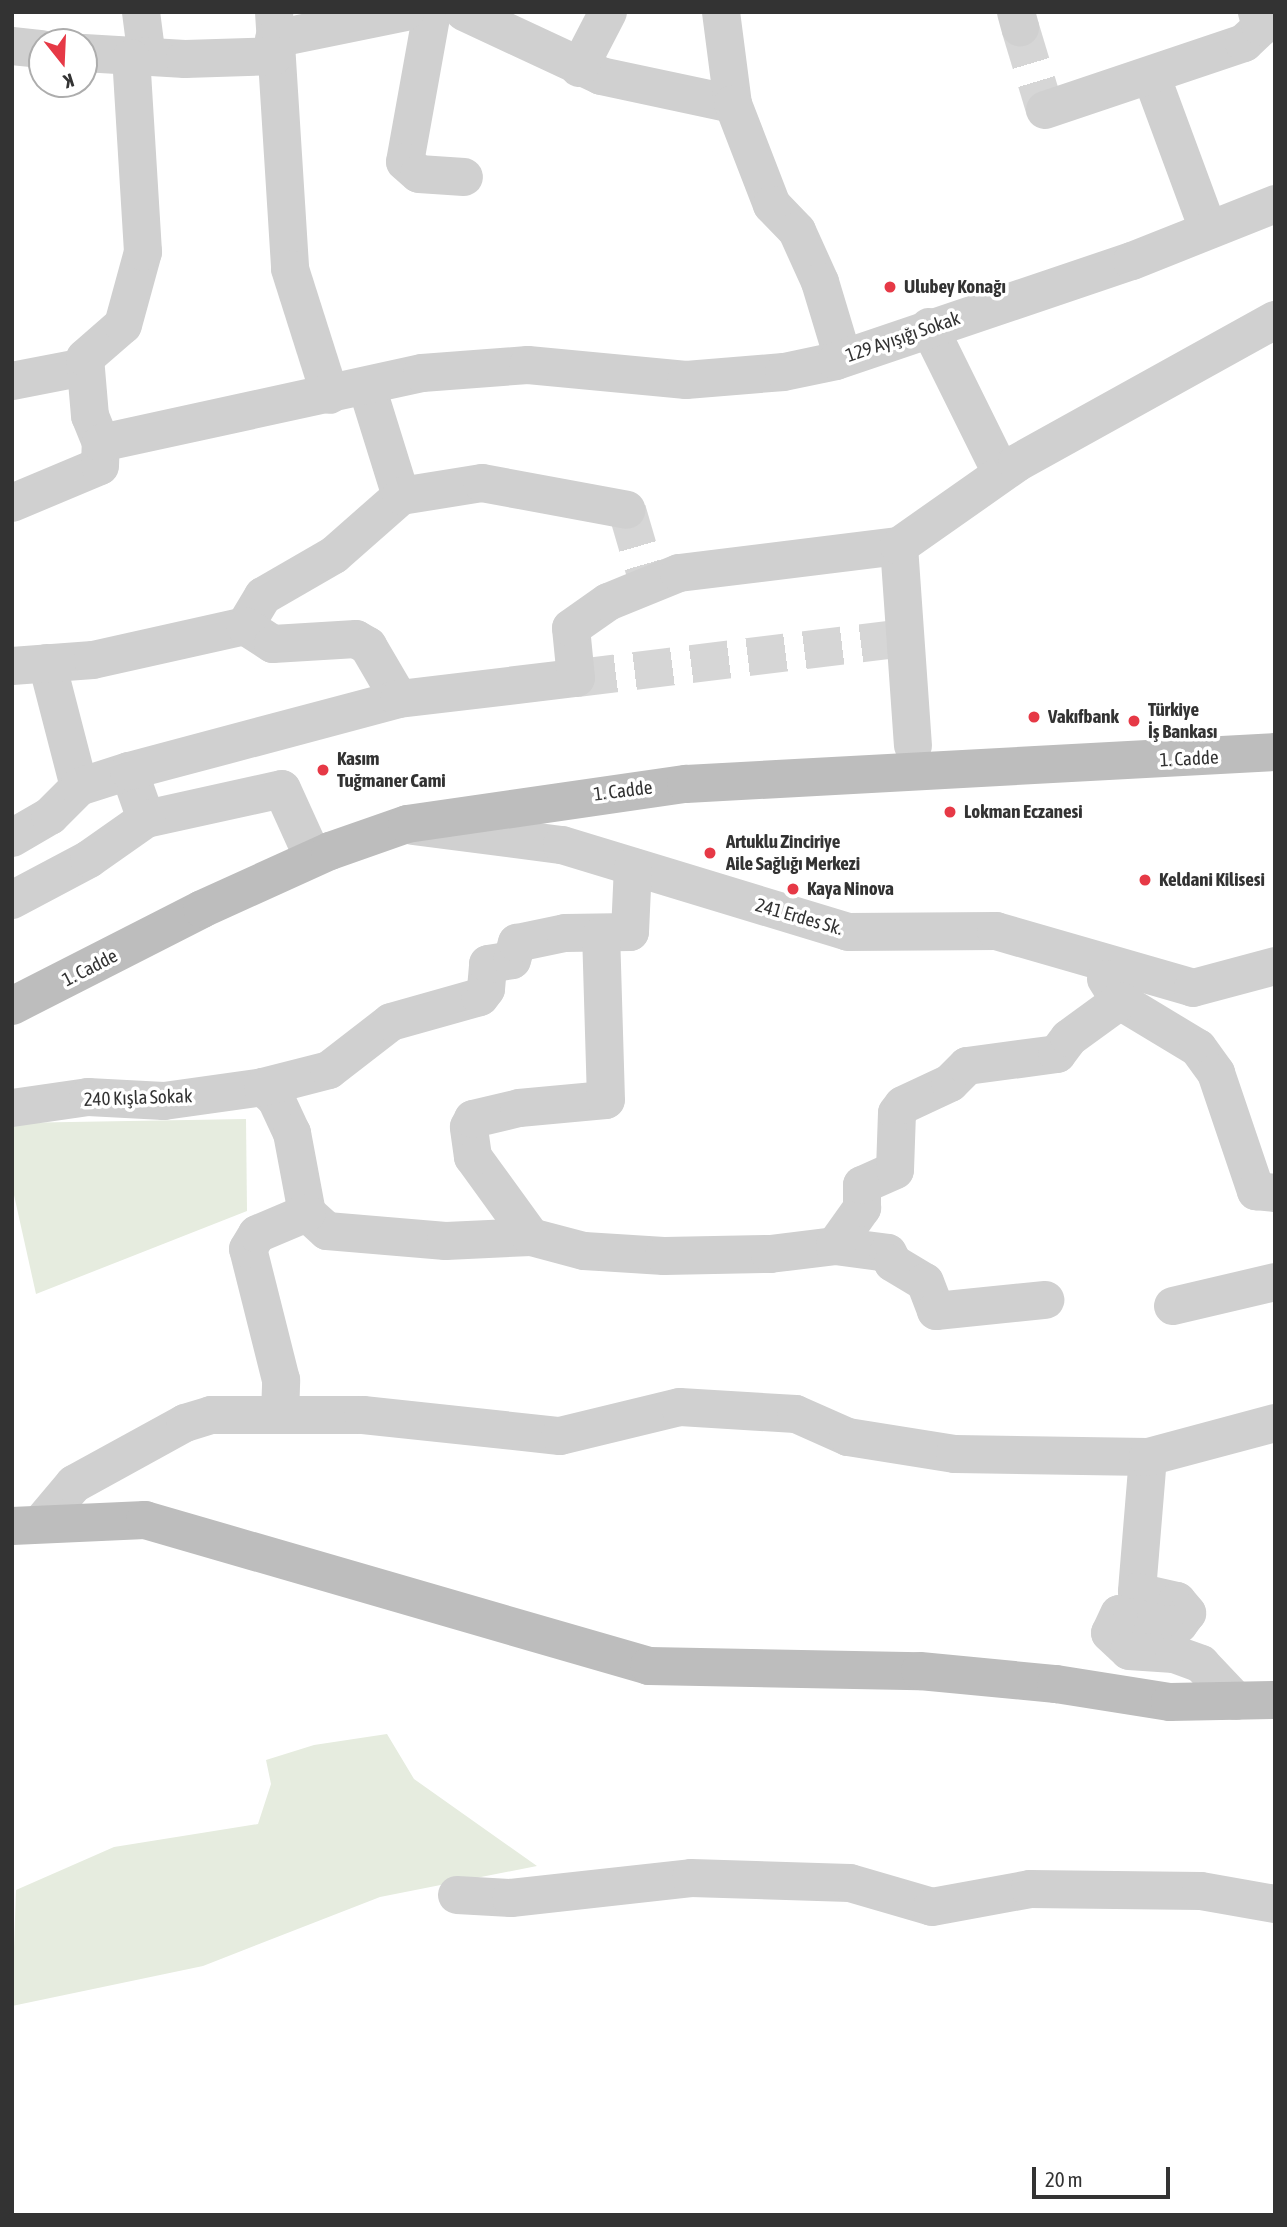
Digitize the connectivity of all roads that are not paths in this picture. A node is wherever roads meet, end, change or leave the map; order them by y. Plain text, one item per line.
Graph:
1 (141, 12) edge
2 (405, 12) edge
3 (432, 12) edge
4 (464, 12) edge
5 (608, 12) edge
6 (721, 12) edge
7 (1257, 12) edge
8 (274, 36) edge
9 (98, 54) edge
10 (139, 58) junction
11 (579, 68) junction
12 (1151, 75) junction
13 (733, 104) junction
14 (1045, 110) dead end
15 (464, 177) dead end
16 (1275, 204) edge
17 (1208, 229) junction
18 (1275, 320) edge
19 (929, 327) junction
20 (843, 358) junction
21 (84, 367) junction
22 (12, 381) edge
23 (367, 387) junction
24 (330, 396) junction
25 (101, 443) junction
26 (1001, 474) junction
27 (401, 496) junction
28 (12, 503) edge
29 (628, 510) dead end
30 (899, 546) junction
31 (245, 626) junction
32 (30, 665) edge
33 (399, 699) junction
34 (914, 746) dead end
35 (1275, 752) edge
36 (129, 771) junction
37 (79, 787) junction
38 (146, 819) junction
39 (407, 824) junction
40 (12, 838) edge
41 (306, 842) dead end
42 (633, 867) junction
43 (12, 900) edge
44 (601, 936) junction
45 (1099, 961) junction
46 (1275, 966) edge
47 (1120, 1001) junction
48 (12, 1006) edge
49 (264, 1087) junction
50 (12, 1108) edge
51 (1275, 1193) edge
52 (307, 1213) junction
53 (531, 1237) junction
54 (835, 1246) junction
55 (1275, 1282) edge
56 (1045, 1300) dead end
57 (1173, 1306) dead end
58 (280, 1415) junction
59 (1275, 1423) edge
60 (1148, 1457) junction
61 (27, 1524) edge
62 (1275, 1700) edge
63 (1236, 1701) junction
64 (457, 1895) dead end
65 (1275, 1904) edge

1 - 10 street
2 - 8 street
3 - 15 street
4 - 11 street
5 - 11 street
6 - 13 street
7 - 12 street
8 - 10 street
8 - 24 street
9 - 10 street
10 - 21 street
11 - 13 street
12 - 14 street
12 - 17 street
13 - 20 street
16 - 17 street, 129 Ayışığı Sokak
17 - 19 street, 129 Ayışığı Sokak
18 - 26 street
19 - 20 street, 129 Ayışığı Sokak
19 - 26 street
20 - 23 street, 129 Ayışığı Sokak
21 - 22 street
21 - 25 street
23 - 24 street, 129 Ayışığı Sokak
23 - 27 street
24 - 25 street, 129 Ayışığı Sokak
25 - 28 street
26 - 30 street
27 - 29 street
27 - 31 street
30 - 33 street
30 - 34 street
31 - 32 street
31 - 33 street
32 - 37 street
33 - 36 street
35 - 39 main road, 1. Cadde
36 - 37 street
36 - 38 street
37 - 40 street
38 - 41 street
38 - 43 street
39 - 42 street, 241 Erdes Sk.
39 - 48 main road, 1. Cadde
42 - 44 street
42 - 45 street, 241 Erdes Sk.
44 - 49 street, 240 Kışla Sokak
44 - 53 street
45 - 46 street, 241 Erdes Sk.
45 - 47 street
47 - 51 street
47 - 54 street
49 - 50 street, 240 Kışla Sokak
49 - 52 street
52 - 53 street
52 - 58 street
53 - 54 street
54 - 56 street
55 - 57 street
58 - 60 street
58 - 61 street
59 - 60 street
60 - 63 street
61 - 63 main road
62 - 63 main road
64 - 65 street

